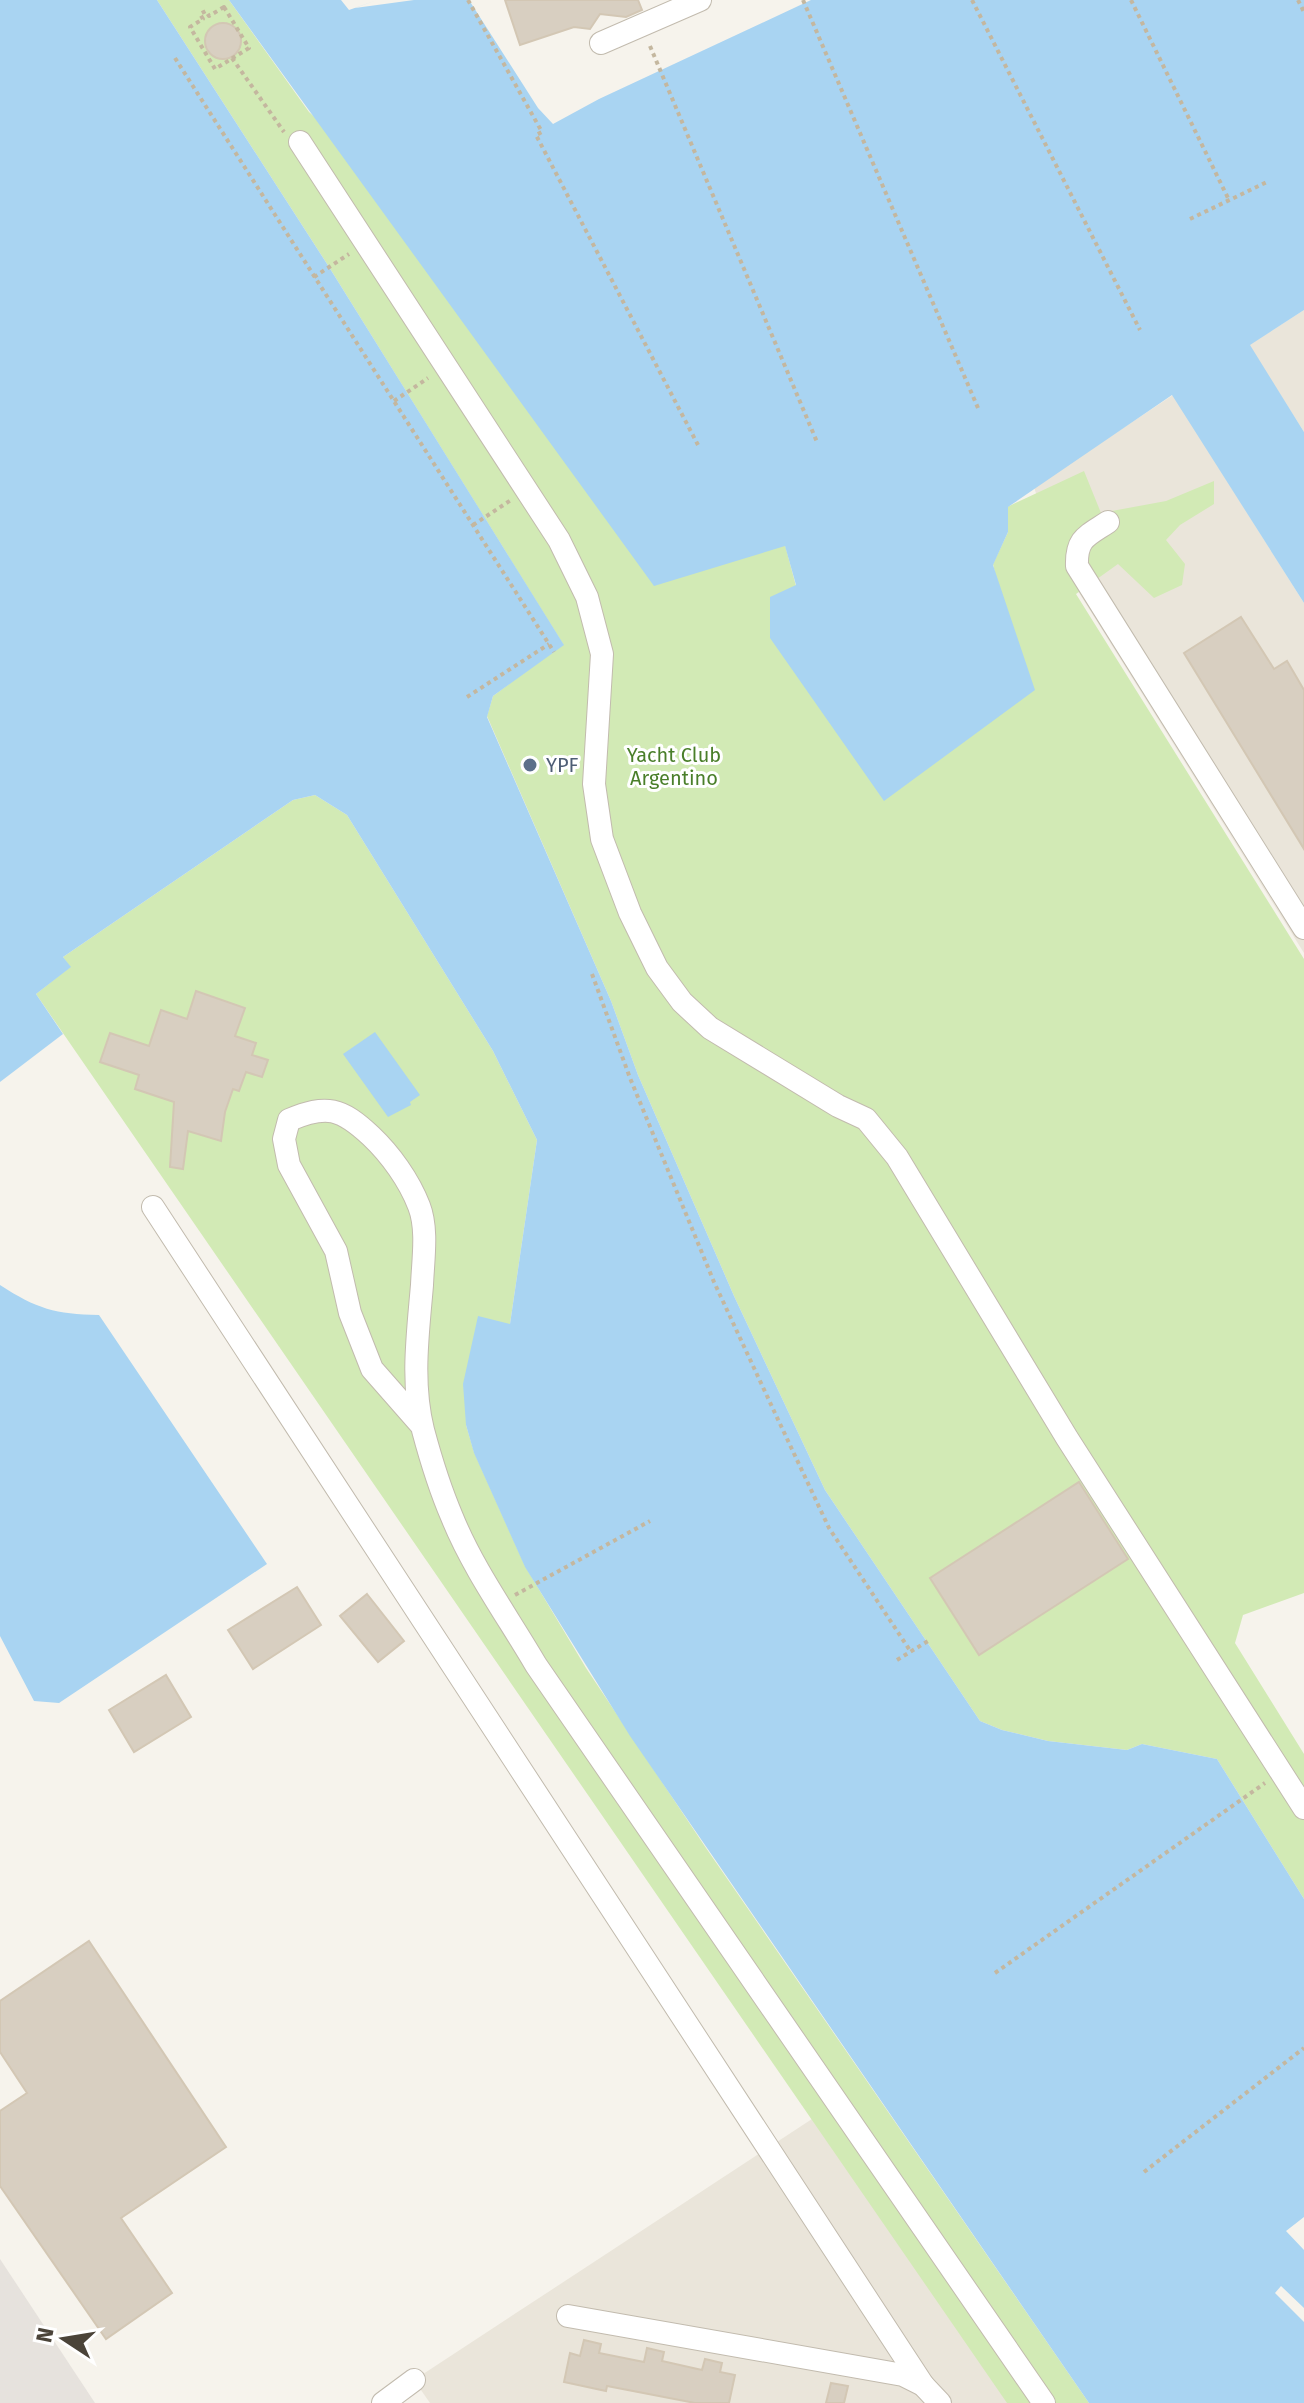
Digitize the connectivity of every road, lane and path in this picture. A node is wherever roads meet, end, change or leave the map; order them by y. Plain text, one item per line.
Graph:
1 (468, 0) edge
2 (700, 0) edge
3 (803, 0) edge
4 (972, 0) edge
5 (1131, 0) edge
6 (1298, 0) edge
7 (1304, 12) edge
8 (601, 43) dead end
9 (650, 46) dead end
10 (175, 58) dead end
11 (232, 58) junction
12 (300, 142) joint
13 (1269, 181) dead end
14 (1229, 200) junction
15 (1190, 219) dead end
16 (329, 267) dead end
17 (314, 277) junction
18 (1140, 330) dead end
19 (446, 367) junction
20 (394, 401) junction
21 (978, 408) dead end
22 (817, 442) dead end
23 (698, 445) dead end
24 (525, 489) junction
25 (1108, 522) dead end
26 (473, 525) junction
27 (549, 644) junction
28 (554, 652) dead end
29 (467, 697) dead end
30 (1304, 928) edge
31 (592, 974) dead end
32 (153, 1207) dead end
33 (422, 1426) junction
34 (650, 1521) dead end
35 (535, 1584) dead end
36 (928, 1641) dead end
37 (911, 1652) junction
38 (897, 1660) dead end
39 (1281, 1771) junction
40 (1304, 1808) edge
41 (995, 1973) dead end
42 (1304, 2048) edge
43 (1144, 2172) dead end
44 (568, 2316) dead end
45 (414, 2380) dead end
46 (923, 2385) junction
47 (383, 2403) edge
48 (940, 2403) edge
49 (1044, 2403) edge

1 - 23 path
2 - 8 street
3 - 21 path
4 - 18 path
5 - 14 path
6 - 7 path
9 - 22 path
10 - 17 path
11 - 11 path
11 - 12 path
12 - 19 street
13 - 14 path
14 - 15 path
16 - 17 path
17 - 20 path
19 - 20 path
19 - 24 street
20 - 26 path
24 - 26 path
24 - 39 street
25 - 30 street
26 - 27 path
27 - 28 path
27 - 29 path
31 - 37 path
32 - 46 street
33 - 33 street
33 - 49 street
34 - 35 path
36 - 37 path
37 - 38 path
39 - 40 street
39 - 41 path
42 - 43 path
44 - 46 street
45 - 47 street
46 - 48 street

